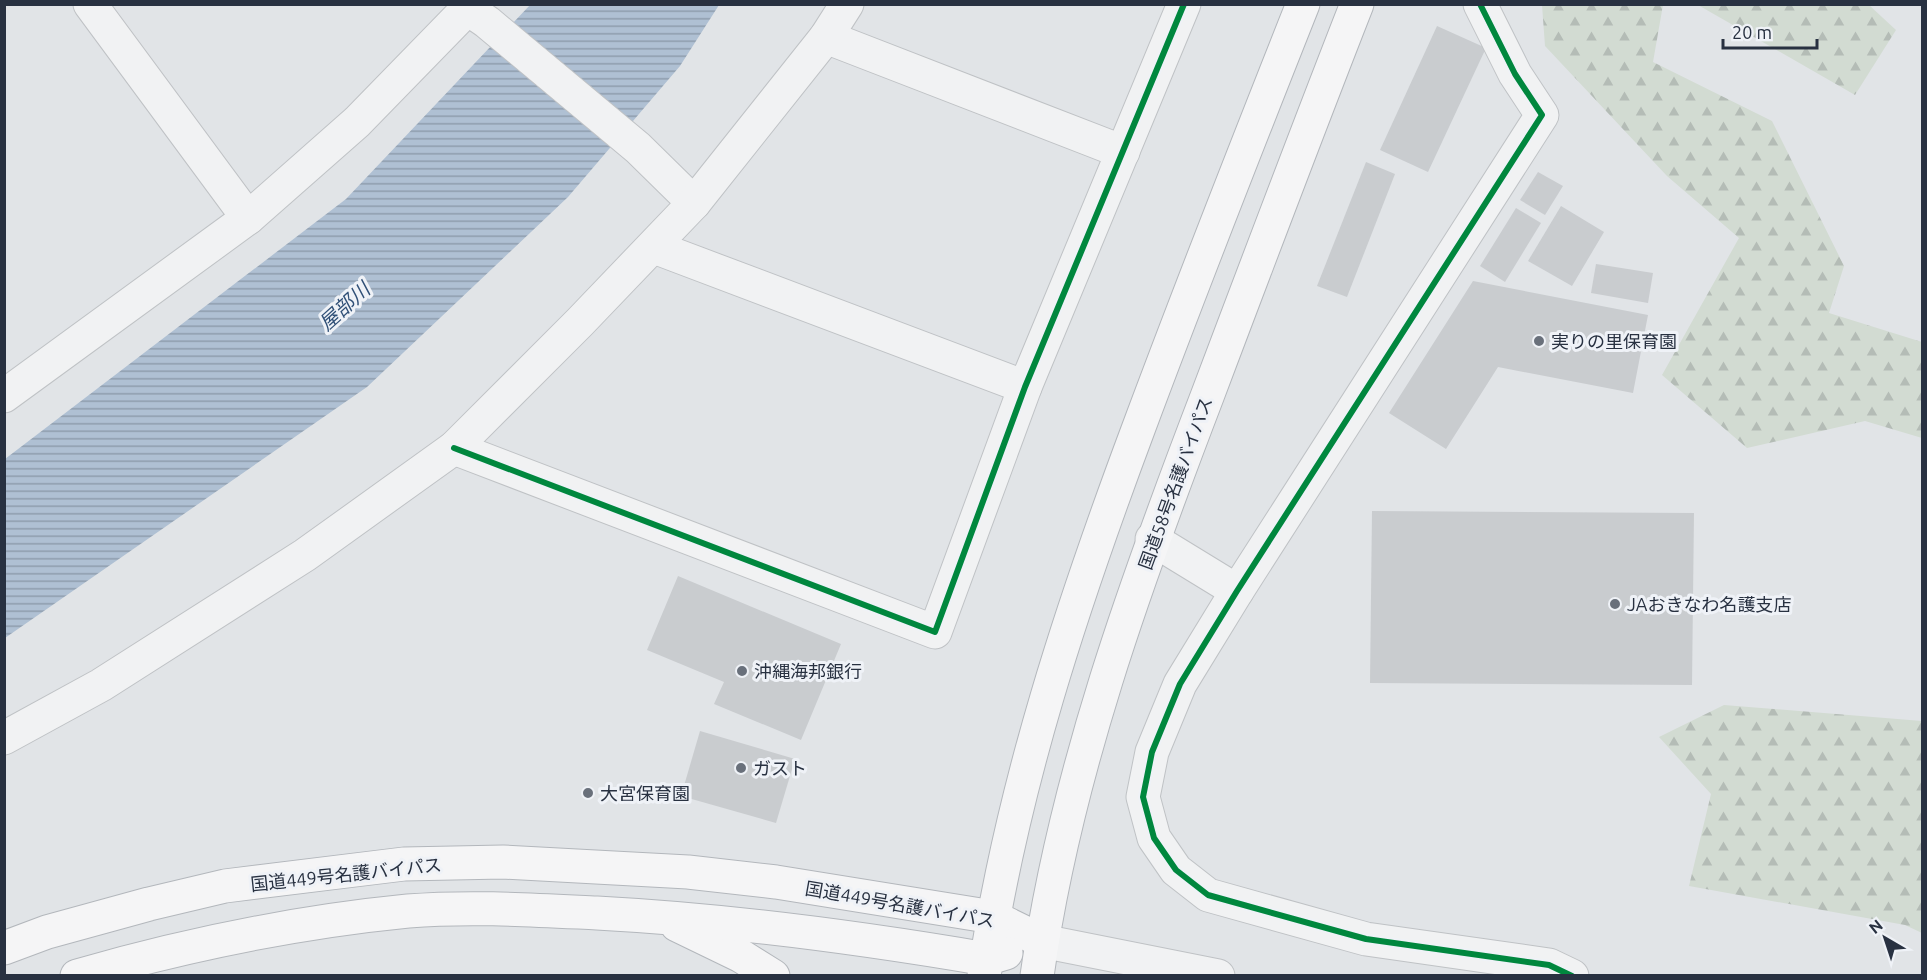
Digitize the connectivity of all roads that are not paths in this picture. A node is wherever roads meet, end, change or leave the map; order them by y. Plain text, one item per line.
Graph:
1 (90, 4) edge
2 (847, 4) edge
3 (1184, 4) edge
4 (1303, 4) edge
5 (1357, 4) edge
6 (1480, 4) edge
7 (476, 12) edge
8 (826, 37) junction
9 (1123, 152) junction
10 (694, 202) junction
11 (248, 218) junction
12 (654, 247) junction
13 (1026, 387) junction
14 (4, 396) edge
15 (454, 448) junction
16 (1152, 539) junction
17 (1237, 591) junction
18 (4, 738) edge
19 (649, 916) junction
20 (993, 916) junction
21 (1042, 941) junction
22 (4, 948) edge
23 (985, 967) edge
24 (77, 975) edge
25 (773, 975) edge
26 (1037, 975) edge
27 (1218, 975) edge
28 (1572, 975) edge

1 - 11 street
2 - 8 street
3 - 9 street
4 - 20 highway
5 - 16 highway, 国道58号名護バイパス
6 - 17 street
7 - 10 street
7 - 11 street
8 - 9 street
8 - 10 street
9 - 13 street
10 - 12 street
11 - 14 street
12 - 13 street
12 - 15 street
13 - 15 street
15 - 18 street
16 - 17 street
16 - 21 highway, 国道58号名護バイパス
17 - 28 street
19 - 23 highway, 国道449号名護バイパス
19 - 24 highway, 国道449号名護バイパス
19 - 25 highway
20 - 21 highway, 国道449号名護バイパス
20 - 22 highway, 国道449号名護バイパス
20 - 23 highway
21 - 23 highway, 国道449号名護バイパス
21 - 26 highway, 国道58号名護バイパス
21 - 27 street

